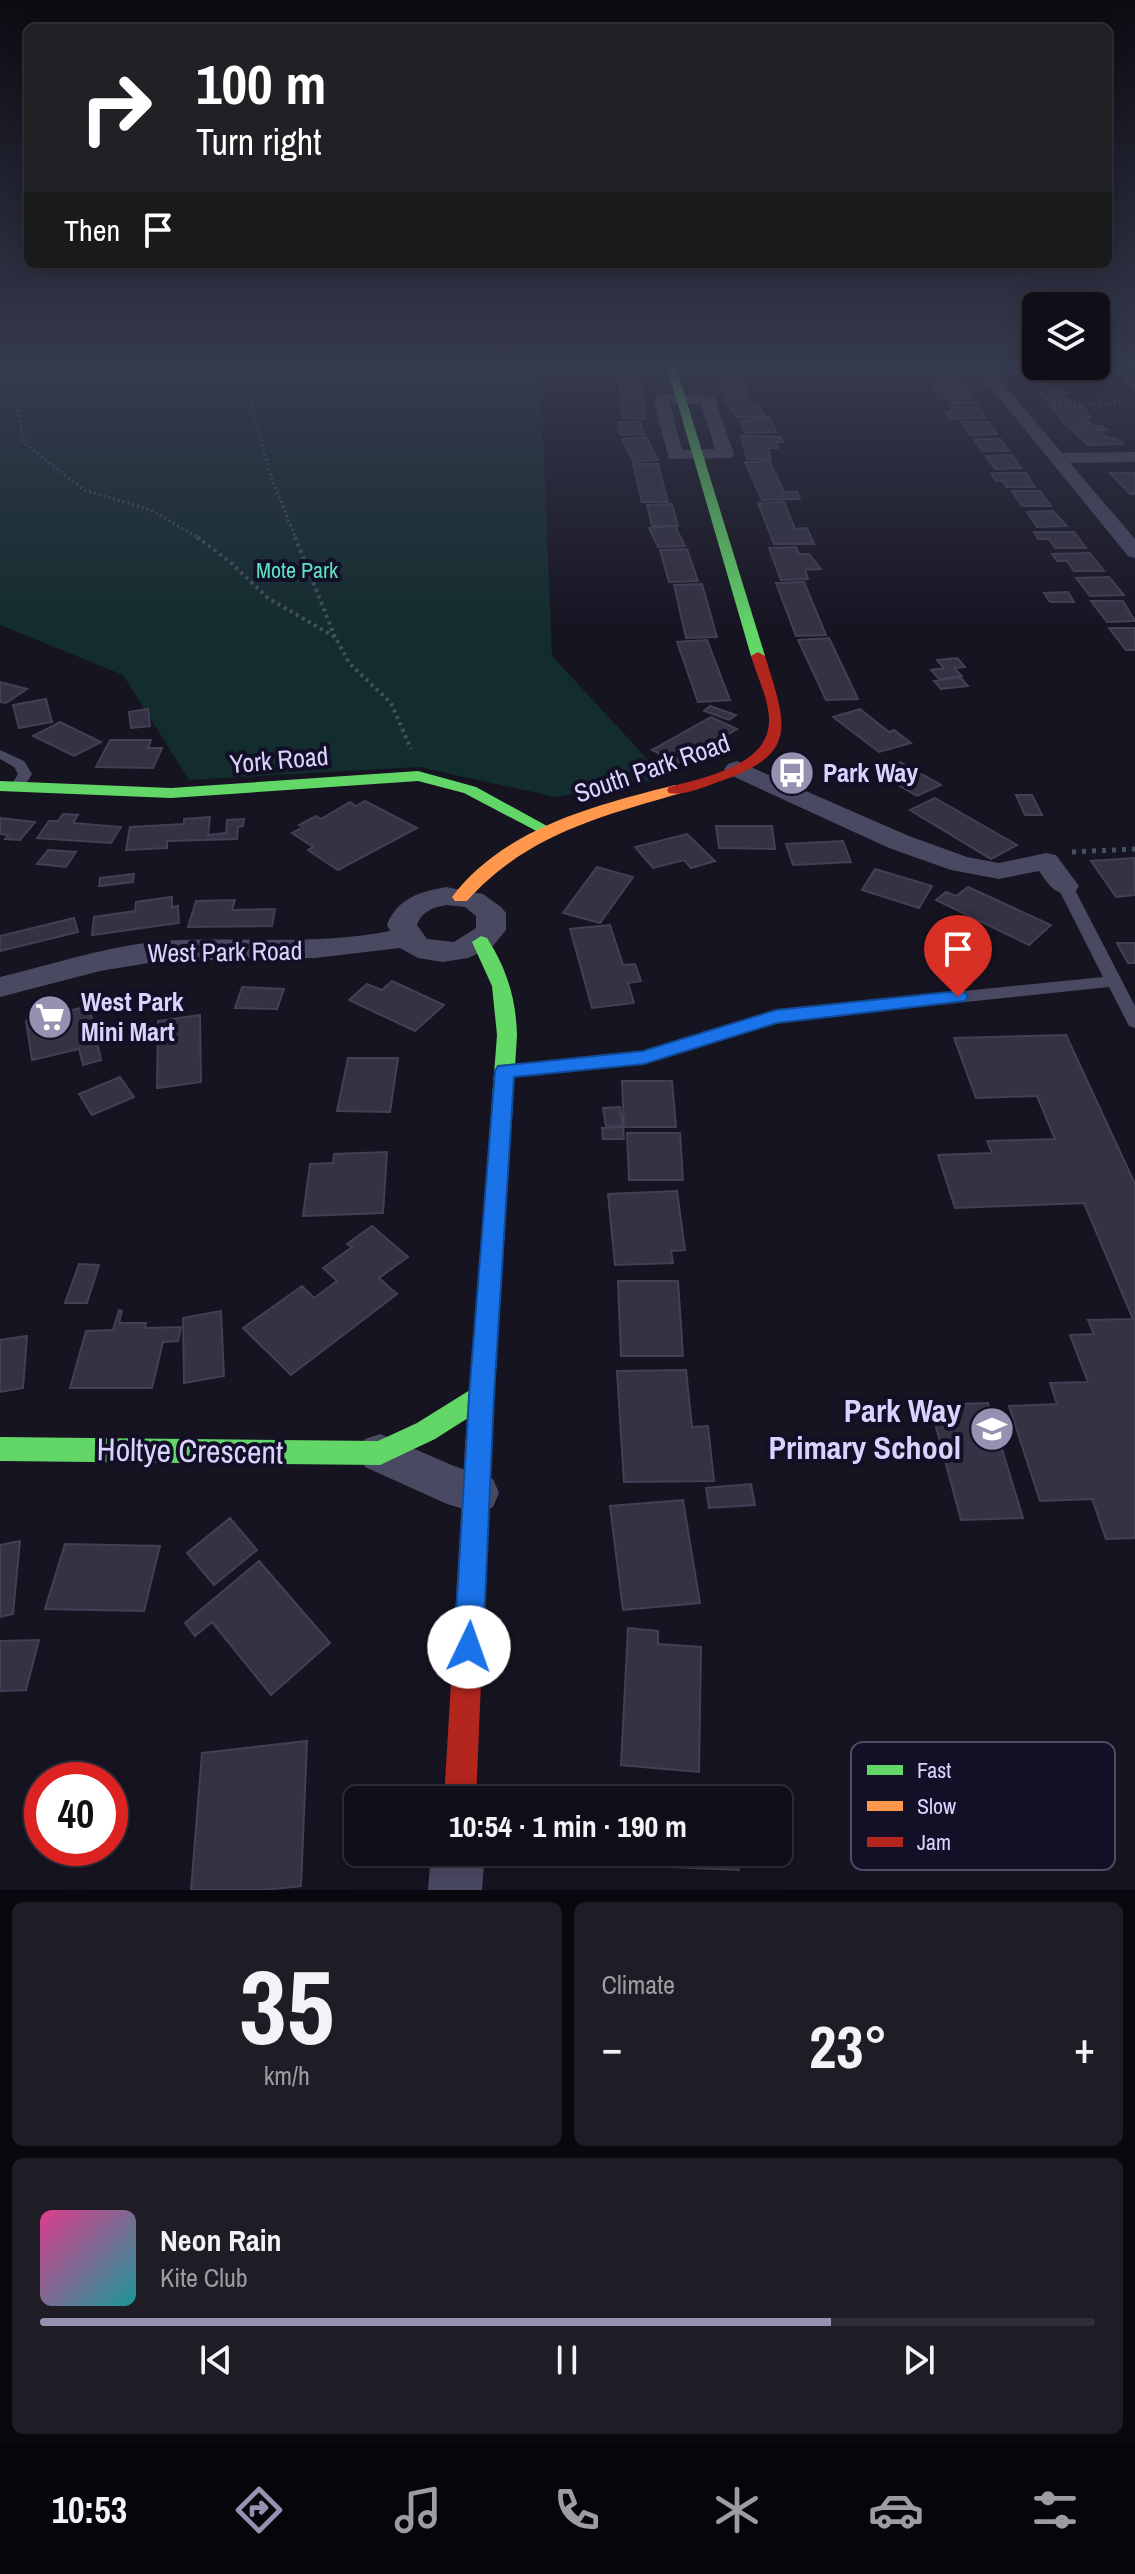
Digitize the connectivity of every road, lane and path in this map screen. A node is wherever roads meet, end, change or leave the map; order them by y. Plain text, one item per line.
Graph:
1 (40, 455) edge
2 (265, 455) edge
3 (698, 455) edge
4 (1055, 455) edge
5 (1135, 457) edge
6 (1057, 458) junction
7 (1135, 552) edge
8 (335, 637) junction
9 (0, 754) edge
10 (737, 769) junction
11 (418, 776) junction
12 (9, 787) edge
13 (550, 832) junction
14 (1135, 849) edge
15 (1046, 861) junction
16 (1065, 886) joint
17 (461, 897) junction
18 (406, 937) junction
19 (481, 942) junction
20 (1114, 981) junction
21 (0, 987) edge
22 (1135, 1022) edge
23 (505, 1071) junction
24 (481, 1396) junction
25 (0, 1449) edge
26 (380, 1453) junction
27 (477, 1493) junction
28 (461, 1786) edge
29 (457, 1866) edge
30 (455, 1890) edge

1 - 8 path
2 - 8 path
3 - 10 street, South Park Road
4 - 6 street
5 - 6 street
6 - 7 street
8 - 11 path
9 - 12 lane
10 - 13 street, South Park Road
10 - 15 street
11 - 12 street, York Road
11 - 13 street, York Road
13 - 17 street, South Park Road
14 - 15 path
15 - 16 street
16 - 20 lane
17 - 18 street
17 - 19 street
18 - 19 street
18 - 21 street, West Park Road
19 - 23 street
20 - 22 lane
20 - 23 lane
23 - 24 street
24 - 26 street, Holtye Crescent
24 - 27 street
25 - 26 street, Holtye Crescent
26 - 27 street, Holtye Crescent
27 - 28 street
29 - 30 street

